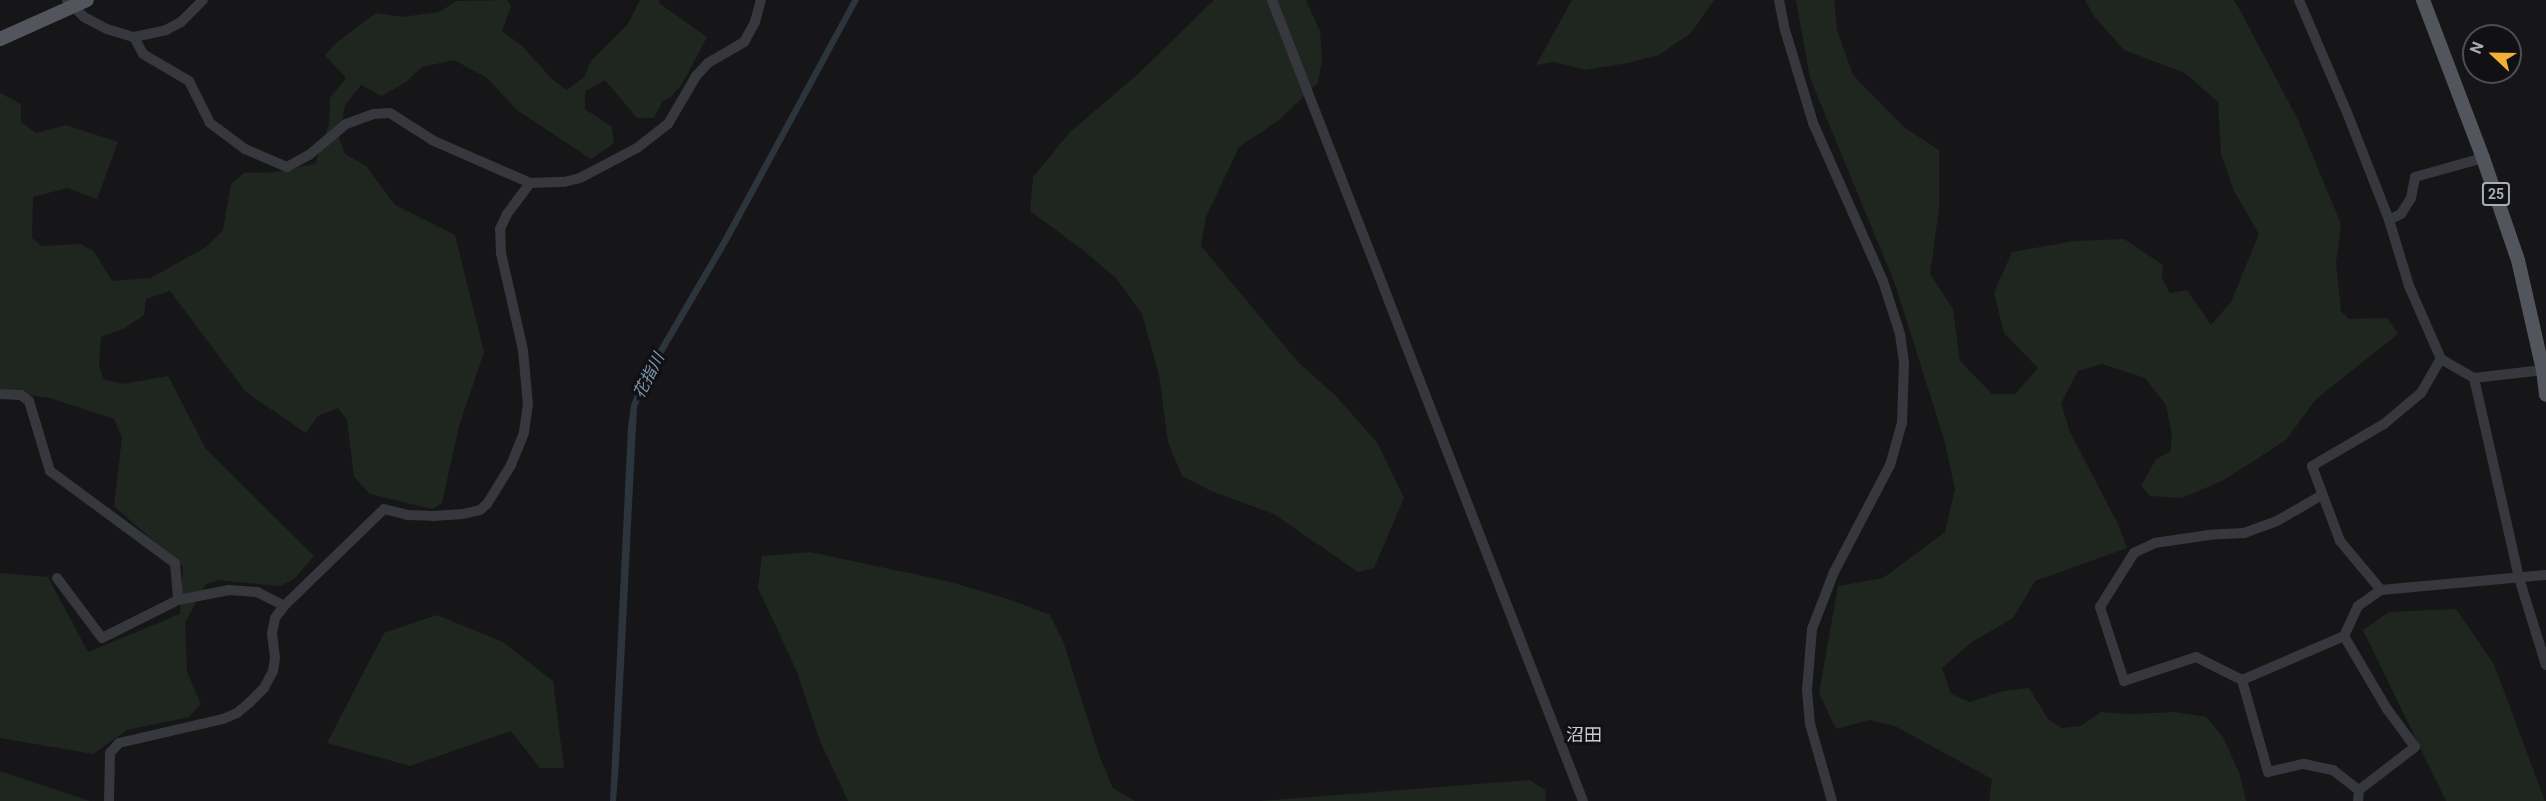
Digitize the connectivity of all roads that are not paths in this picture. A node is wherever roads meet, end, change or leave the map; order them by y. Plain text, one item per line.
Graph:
1 (203, 0) edge
2 (761, 0) edge
3 (1272, 0) edge
4 (1779, 0) edge
5 (2299, 0) edge
6 (2423, 0) edge
7 (76, 2) edge
8 (134, 38) junction
9 (0, 39) edge
10 (2483, 158) junction
11 (530, 183) junction
12 (2389, 220) junction
13 (2441, 359) junction
14 (2543, 370) junction
15 (2474, 378) junction
16 (0, 394) edge
17 (2546, 395) edge
18 (2322, 495) junction
19 (2546, 575) edge
20 (57, 578) dead end
21 (2519, 578) junction
22 (2380, 590) junction
23 (178, 600) junction
24 (284, 606) junction
25 (2344, 636) junction
26 (2546, 665) edge
27 (2242, 680) junction
28 (2358, 795) edge
29 (109, 801) edge
30 (1583, 801) edge
31 (1833, 801) edge

1 - 8 street
2 - 11 street
3 - 30 street
4 - 31 street
5 - 12 street
6 - 10 main road, 25
7 - 8 street
7 - 9 main road
8 - 11 street
10 - 12 street
10 - 14 main road, 25
11 - 24 street
12 - 13 street
13 - 15 street
13 - 18 street
14 - 15 street
14 - 17 main road, 25
15 - 21 street
16 - 23 street
18 - 22 street
18 - 27 street
19 - 21 street
20 - 23 street
21 - 22 street
21 - 26 street
22 - 25 street
23 - 24 street
24 - 29 street
25 - 27 street
25 - 28 street
27 - 28 street

